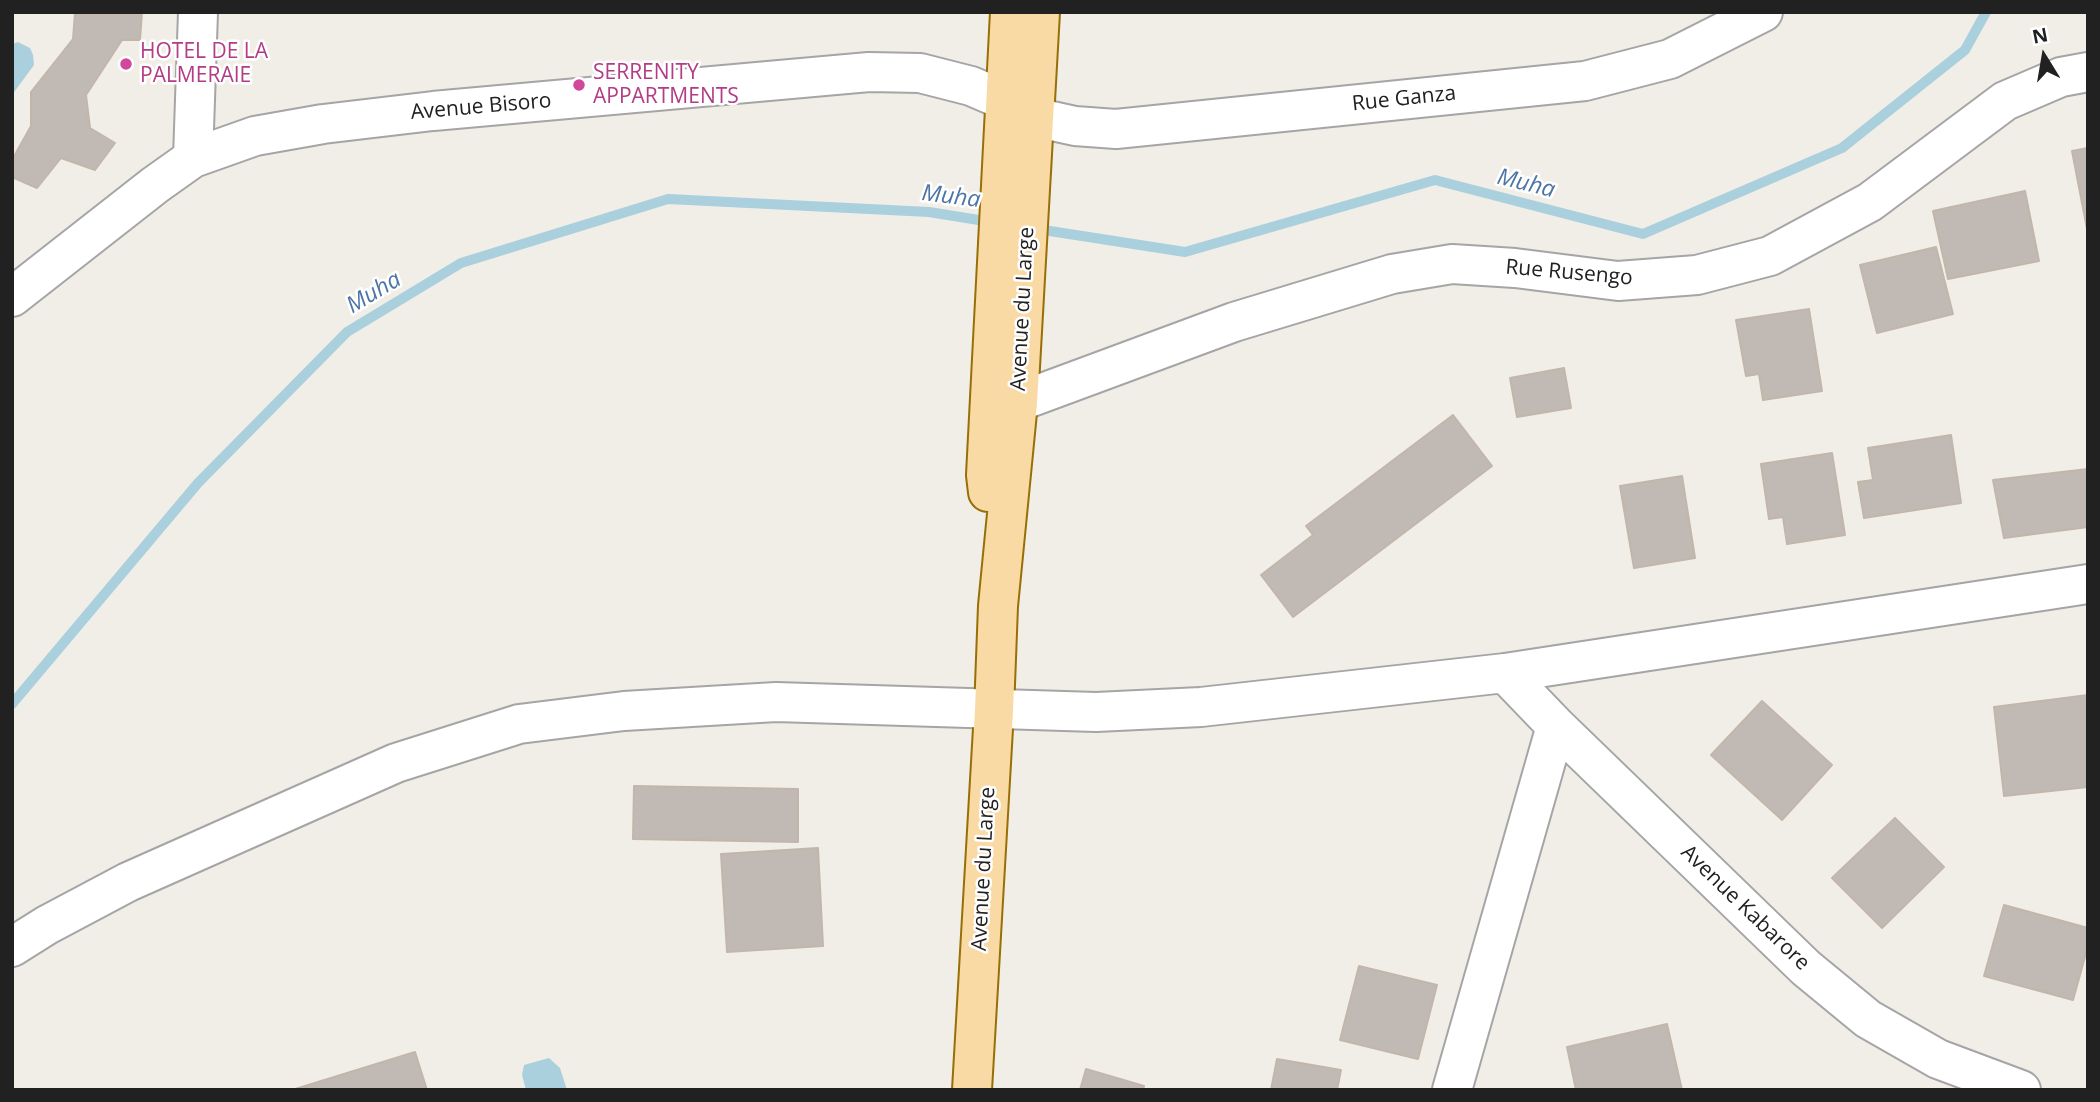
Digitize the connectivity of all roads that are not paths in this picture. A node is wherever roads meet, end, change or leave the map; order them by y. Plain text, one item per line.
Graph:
1 (198, 12) edge
2 (1010, 12) edge
3 (1040, 12) edge
4 (1763, 12) edge
5 (2088, 72) edge
6 (1020, 109) junction
7 (193, 158) junction
8 (1011, 278) junction
9 (12, 297) edge
10 (1018, 402) junction
11 (2088, 584) edge
12 (998, 606) junction
13 (1506, 673) junction
14 (994, 711) junction
15 (1556, 726) junction
16 (12, 947) edge
17 (972, 1090) edge
18 (1452, 1090) edge
19 (2021, 1090) edge

1 - 7 street
2 - 6 main road, Avenue du Large
3 - 6 main road, Avenue du Large
4 - 6 street, Rue Ganza
5 - 10 street, Rue Rusengo
6 - 7 street, Avenue Bisoro
6 - 8 main road, Avenue du Large
7 - 9 street, Avenue Bisoro
8 - 10 main road, Avenue du Large
8 - 12 main road, Avenue du Large
10 - 12 main road, Avenue du Large
11 - 13 street
12 - 14 main road, Avenue du Large
13 - 14 street
13 - 15 street, Avenue Kabarore
14 - 16 street
14 - 17 main road, Avenue du Large
15 - 18 street
15 - 19 street, Avenue Kabarore

